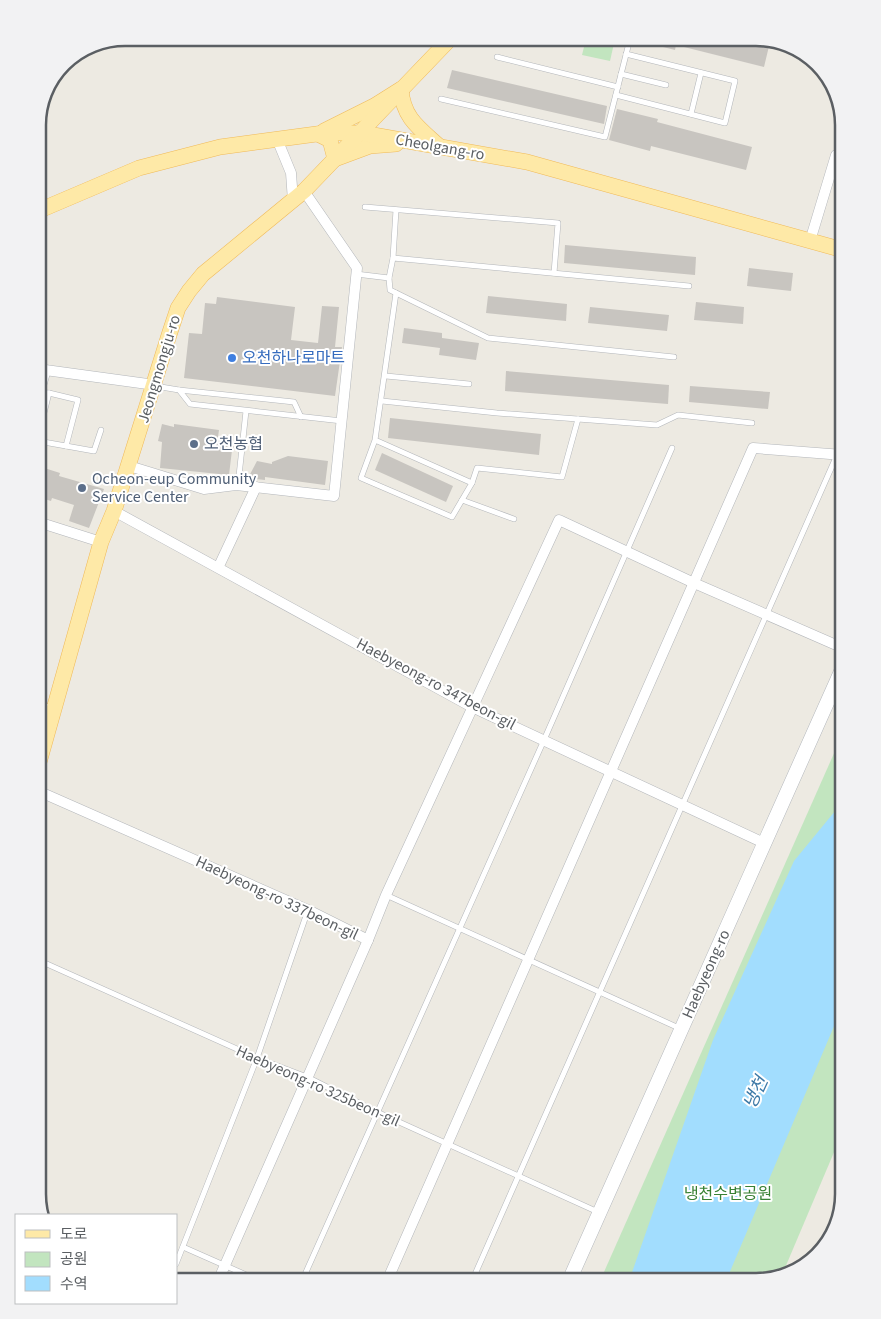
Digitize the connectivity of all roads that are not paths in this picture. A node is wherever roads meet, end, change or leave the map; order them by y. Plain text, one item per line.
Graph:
1 (443, 46) edge
2 (628, 46) edge
3 (626, 54) junction
4 (497, 57) dead end
5 (701, 73) junction
6 (621, 74) junction
7 (666, 85) dead end
8 (618, 87) junction
9 (401, 89) junction
10 (616, 95) junction
11 (441, 99) dead end
12 (691, 114) junction
13 (362, 133) junction
14 (318, 134) junction
15 (277, 139) junction
16 (415, 142) junction
17 (440, 146) junction
18 (835, 158) edge
19 (335, 160) junction
20 (299, 196) junction
21 (365, 207) dead end
22 (46, 208) edge
23 (396, 210) junction
24 (810, 241) junction
25 (835, 248) edge
26 (393, 258) junction
27 (554, 273) junction
28 (356, 274) junction
29 (389, 278) junction
30 (690, 286) dead end
31 (396, 293) junction
32 (674, 357) dead end
33 (46, 370) edge
34 (49, 370) junction
35 (386, 376) junction
36 (46, 377) edge
37 (469, 384) dead end
38 (155, 386) junction
39 (179, 390) junction
40 (46, 393) edge
41 (49, 393) junction
42 (382, 401) junction
43 (46, 405) edge
44 (246, 411) junction
45 (301, 417) junction
46 (578, 419) junction
47 (342, 421) junction
48 (752, 423) dead end
49 (101, 430) dead end
50 (375, 440) junction
51 (46, 442) edge
52 (66, 446) junction
53 (672, 448) dead end
54 (835, 455) edge
55 (129, 466) junction
56 (835, 466) edge
57 (472, 483) junction
58 (238, 485) junction
59 (256, 487) junction
60 (462, 500) junction
61 (114, 511) junction
62 (514, 519) dead end
63 (46, 525) edge
64 (101, 542) junction
65 (626, 552) junction
66 (219, 566) junction
67 (694, 583) junction
68 (768, 615) junction
69 (835, 644) edge
70 (835, 687) edge
71 (472, 707) junction
72 (46, 709) edge
73 (54, 710) junction
74 (46, 738) edge
75 (544, 740) junction
76 (612, 772) junction
77 (46, 795) edge
78 (684, 806) junction
79 (764, 843) junction
80 (386, 895) junction
81 (308, 910) junction
82 (459, 930) junction
83 (368, 940) junction
84 (528, 960) junction
85 (46, 964) edge
86 (601, 993) junction
87 (681, 1029) junction
88 (257, 1058) junction
89 (307, 1077) junction
90 (377, 1112) junction
91 (447, 1144) junction
92 (519, 1176) junction
93 (599, 1212) junction
94 (183, 1247) junction
95 (178, 1259) edge
96 (225, 1266) junction
97 (222, 1273) edge
98 (241, 1273) edge
99 (306, 1273) edge
100 (390, 1273) edge
101 (476, 1273) edge
102 (573, 1273) edge

1 - 9 main road, Jeongmongju-ro
2 - 3 lane
3 - 5 lane
3 - 6 lane
4 - 8 lane
5 - 12 lane
5 - 12 lane
6 - 7 lane
6 - 8 lane
8 - 10 lane
9 - 13 main road, Jeongmongju-ro
9 - 14 main road
9 - 17 main road
10 - 11 lane
10 - 12 lane
13 - 14 main road, Cheolgang-ro
13 - 16 main road, Cheolgang-ro
13 - 19 main road, Jeongmongju-ro
14 - 15 main road, Cheolgang-ro
14 - 19 main road
15 - 20 street
15 - 22 main road, Cheolgang-ro
16 - 17 main road, Cheolgang-ro
16 - 19 main road
17 - 24 main road, Cheolgang-ro
18 - 24 street
19 - 20 main road, Jeongmongju-ro
20 - 28 street
20 - 38 main road, Jeongmongju-ro
21 - 23 lane
23 - 26 lane
23 - 27 lane
24 - 25 main road, Cheolgang-ro
26 - 27 lane
26 - 29 lane
27 - 30 lane
28 - 29 lane
28 - 47 street
29 - 31 lane
31 - 32 lane
31 - 35 lane
33 - 34 street
34 - 36 lane
34 - 38 street
35 - 37 lane
35 - 42 lane
38 - 39 lane
38 - 55 main road, Jeongmongju-ro
39 - 44 lane
39 - 45 lane
40 - 41 lane
41 - 43 lane
41 - 52 lane
42 - 46 lane
42 - 50 lane
44 - 45 lane
44 - 58 lane
45 - 47 lane
46 - 48 lane
46 - 57 lane
47 - 59 street
49 - 52 lane
50 - 57 lane
50 - 60 lane
51 - 52 lane
53 - 65 lane
54 - 67 street
55 - 58 street
55 - 61 main road, Jeongmongju-ro
56 - 68 lane
57 - 60 lane
58 - 59 street
59 - 66 street
60 - 62 lane
61 - 64 main road, Jeongmongju-ro
61 - 66 street, Haebyeong-ro 347beon-gil
63 - 64 street
64 - 73 main road, Jeongmongju-ro
65 - 67 street
65 - 71 street, Haebyeong-ro 337beon-gil
65 - 75 lane
66 - 71 street, Haebyeong-ro 347beon-gil
67 - 68 street
67 - 76 street
68 - 69 street
68 - 78 lane
70 - 79 main road, Haebyeong-ro
71 - 75 street, Haebyeong-ro 347beon-gil
71 - 80 street, Haebyeong-ro 337beon-gil
72 - 73 street
73 - 74 main road, Jeongmongju-ro
75 - 76 street, Haebyeong-ro 347beon-gil
75 - 82 lane
76 - 78 street, Haebyeong-ro 347beon-gil
76 - 84 street
77 - 81 street, Haebyeong-ro 337beon-gil
78 - 79 street, Haebyeong-ro 347beon-gil
78 - 86 lane
79 - 87 main road, Haebyeong-ro
80 - 82 lane
80 - 83 street, Haebyeong-ro 337beon-gil
81 - 83 street, Haebyeong-ro 337beon-gil
81 - 88 lane
82 - 84 lane
82 - 90 lane
83 - 89 street
84 - 86 lane
84 - 91 street
85 - 88 lane, Haebyeong-ro 325beon-gil
86 - 87 lane
86 - 92 lane
87 - 93 main road, Haebyeong-ro
88 - 89 lane, Haebyeong-ro 325beon-gil
88 - 94 lane
89 - 90 lane, Haebyeong-ro 325beon-gil
89 - 96 street
90 - 91 lane, Haebyeong-ro 325beon-gil
90 - 99 lane
91 - 92 lane, Haebyeong-ro 325beon-gil
91 - 100 street
92 - 93 lane, Haebyeong-ro 325beon-gil
92 - 101 lane
93 - 102 main road, Haebyeong-ro
94 - 95 lane
94 - 96 lane
96 - 97 street
96 - 98 lane

